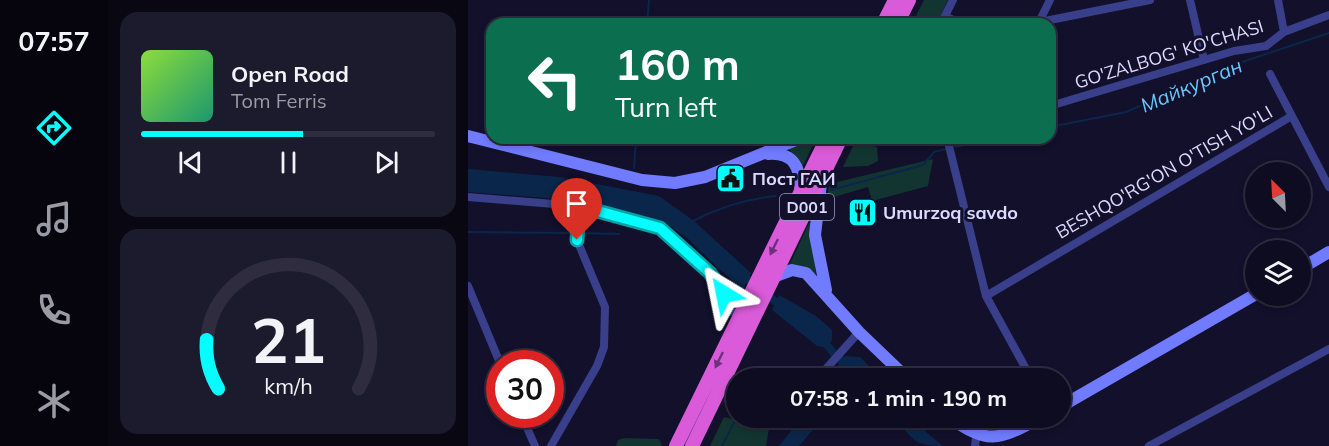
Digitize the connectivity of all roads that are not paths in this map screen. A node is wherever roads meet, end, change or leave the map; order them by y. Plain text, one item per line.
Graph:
1 (895, 0) edge
2 (909, 0) edge
3 (953, 0) edge
4 (1050, 0) edge
5 (1150, 0) edge
6 (1190, 0) edge
7 (1278, 0) edge
8 (1133, 2) edge
9 (1329, 15) edge
10 (886, 18) edge
11 (900, 18) edge
12 (944, 18) edge
13 (1038, 18) edge
14 (1056, 18) edge
15 (1284, 32) junction
16 (1204, 60) junction
17 (1270, 74) dead end
18 (1056, 104) edge
19 (1290, 117) junction
20 (468, 136) edge
21 (486, 141) edge
22 (500, 144) edge
23 (787, 144) edge
24 (824, 144) edge
25 (838, 144) edge
26 (948, 144) edge
27 (764, 154) junction
28 (822, 177) junction
29 (1329, 187) edge
30 (800, 193) junction
31 (468, 197) edge
32 (579, 206) junction
33 (1329, 252) edge
34 (1311, 263) edge
35 (768, 274) junction
36 (468, 286) edge
37 (827, 294) junction
38 (986, 296) junction
39 (1245, 300) edge
40 (747, 312) junction
41 (859, 332) junction
42 (495, 350) edge
43 (1329, 350) edge
44 (827, 368) edge
45 (897, 368) edge
46 (1026, 368) edge
47 (1071, 400) edge
48 (528, 428) edge
49 (960, 428) edge
50 (1021, 428) edge
51 (975, 442) edge
52 (535, 446) edge
53 (552, 446) edge
54 (676, 446) edge
55 (692, 446) edge
56 (1149, 446) edge

1 - 10 highway
2 - 11 highway
3 - 12 street
4 - 13 street
5 - 8 street
6 - 16 street
7 - 15 street
8 - 14 street
9 - 15 street, GO'ZALBOG' KO'CHASI
15 - 16 street, GO'ZALBOG' KO'CHASI
16 - 18 street, GO'ZALBOG' KO'CHASI
17 - 19 street
19 - 29 street, BESHQO'RG'ON O'TISH YO'LI
19 - 38 street, BESHQO'RG'ON O'TISH YO'LI
20 - 21 main road
22 - 27 main road
23 - 27 main road
24 - 30 highway, D001
25 - 28 highway, D001
26 - 38 street
27 - 30 main road
28 - 35 highway, D001
28 - 37 main road
30 -> 35 highway, D001
31 - 32 street
32 - 40 street
32 - 53 street
33 - 34 main road
35 - 37 main road
35 - 40 highway, D001
36 - 42 street
37 - 41 main road
38 - 46 street
39 - 47 main road
40 -> 54 highway, D001
40 - 55 highway, D001
41 - 44 street
41 - 45 main road
43 - 56 street
48 - 52 street
49 - 51 main road
50 - 51 main road

